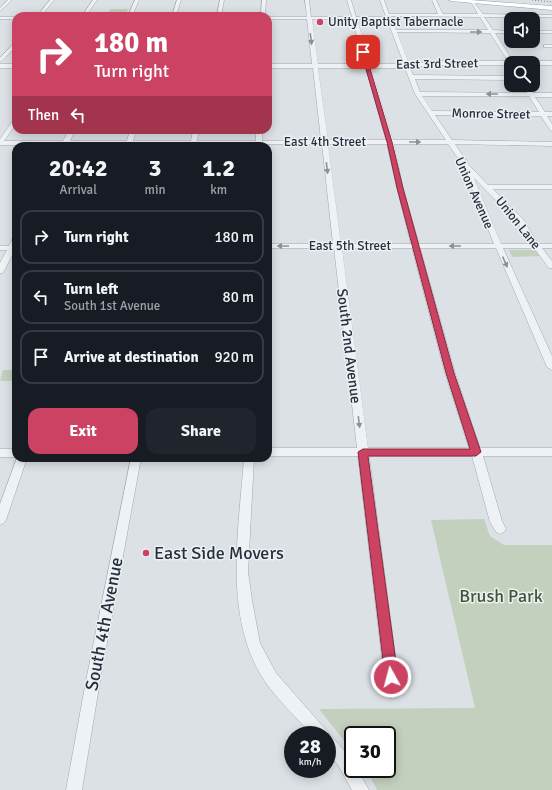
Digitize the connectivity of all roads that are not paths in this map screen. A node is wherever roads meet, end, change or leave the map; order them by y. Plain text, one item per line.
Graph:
1 (10, 0) edge
2 (52, 0) edge
3 (95, 0) edge
4 (137, 0) edge
5 (179, 0) edge
6 (222, 0) edge
7 (264, 0) edge
8 (307, 0) edge
9 (349, 0) edge
10 (382, 0) edge
11 (434, 0) edge
12 (451, 0) edge
13 (473, 2) junction
14 (552, 8) edge
15 (0, 10) edge
16 (42, 12) edge
17 (87, 12) edge
18 (132, 12) edge
19 (175, 12) edge
20 (220, 12) edge
21 (263, 12) edge
22 (441, 15) junction
23 (480, 16) junction
24 (552, 16) edge
25 (389, 17) junction
26 (0, 18) edge
27 (12, 18) edge
28 (272, 18) edge
29 (310, 18) junction
30 (354, 18) junction
31 (395, 31) junction
32 (492, 32) junction
33 (504, 32) edge
34 (540, 32) edge
35 (552, 32) edge
36 (546, 46) dead end
37 (552, 46) edge
38 (12, 48) edge
39 (507, 56) edge
40 (0, 61) edge
41 (504, 63) edge
42 (540, 63) edge
43 (552, 63) edge
44 (0, 66) edge
45 (12, 66) edge
46 (272, 66) edge
47 (315, 66) junction
48 (367, 66) junction
49 (408, 66) junction
50 (413, 77) junction
51 (504, 78) edge
52 (529, 92) edge
53 (418, 94) junction
54 (531, 95) junction
55 (552, 95) edge
56 (430, 113) junction
57 (543, 114) junction
58 (552, 114) edge
59 (12, 126) edge
60 (552, 129) edge
61 (324, 142) junction
62 (390, 142) junction
63 (449, 142) junction
64 (0, 143) edge
65 (12, 143) edge
66 (272, 144) edge
67 (552, 144) edge
68 (465, 164) junction
69 (473, 187) junction
70 (488, 187) junction
71 (552, 188) edge
72 (498, 245) junction
73 (272, 246) edge
74 (337, 246) junction
75 (417, 246) junction
76 (536, 246) junction
77 (552, 246) edge
78 (0, 248) edge
79 (12, 248) edge
80 (12, 251) edge
81 (552, 266) edge
82 (0, 271) edge
83 (552, 367) edge
84 (272, 452) edge
85 (363, 452) junction
86 (476, 452) junction
87 (552, 452) edge
88 (0, 453) edge
89 (12, 453) edge
90 (21, 462) edge
91 (135, 462) edge
92 (250, 462) edge
93 (0, 520) edge
94 (500, 529) dead end
95 (393, 692) dead end
96 (314, 726) edge
97 (336, 752) edge
98 (74, 790) edge
99 (361, 790) edge

1 - 15 street
2 - 16 street
3 - 17 street
4 - 18 street
5 - 19 street
6 - 20 street
7 - 21 street
8 - 29 street, South 2nd Avenue
9 - 30 street
10 - 25 street, Union Avenue
11 - 22 street
12 - 13 main road
13 - 14 main road
13 - 23 street
22 - 23 street
22 - 25 street
23 - 24 street
23 - 32 street
25 - 30 street
25 - 31 street, Union Avenue
26 - 27 street
28 - 29 street
29 - 30 street
29 -> 47 street, South 2nd Avenue
30 - 48 street
31 -> 32 street
31 - 49 street, Union Avenue
32 - 33 street
32 - 39 street
34 - 35 street
36 - 37 street
38 - 40 street
41 - 49 street, East 3rd Street
42 - 43 street
44 - 45 street
46 - 47 street, East 3rd Street
47 - 48 street, East 3rd Street
47 - 61 street, South 2nd Avenue
48 - 49 street, East 3rd Street
48 - 62 street
49 - 50 street, Union Avenue
50 - 51 street
50 - 53 street, Union Avenue
52 - 54 street
54 -> 53 street
53 - 56 street, Union Avenue
54 - 55 street
54 - 57 street
56 - 57 street, Monroe Street
56 - 63 street, Union Avenue
57 - 58 street, Monroe Street
57 - 60 street
59 - 64 street
61 - 62 street, East 4th Street
61 - 66 street, East 4th Street
61 -> 74 street, South 2nd Avenue
62 -> 63 street, East 4th Street
62 - 75 street
63 - 67 street, East 4th Street
63 - 68 street, Union Avenue
64 - 65 street, East 4th Street
68 - 69 street, Union Avenue
68 - 70 street, Union Lane
69 - 70 street
69 - 72 street, Union Avenue
70 - 71 street
70 - 76 street, Union Lane
72 -> 75 street, East 5th Street
72 - 76 street, East 5th Street
72 -> 83 street, Union Avenue
74 -> 73 street, East 5th Street
74 - 75 street, East 5th Street
74 -> 85 street, South 2nd Avenue
75 - 86 street
76 - 77 street, East 5th Street
76 - 81 street, Union Lane
78 - 79 street
80 - 82 street
84 - 85 street
85 - 86 street
85 - 95 street, South 2nd Avenue
86 - 87 street
86 - 94 street
88 - 89 street
90 - 93 street
91 - 98 street, South 4th Avenue
92 - 96 street
97 - 99 street

